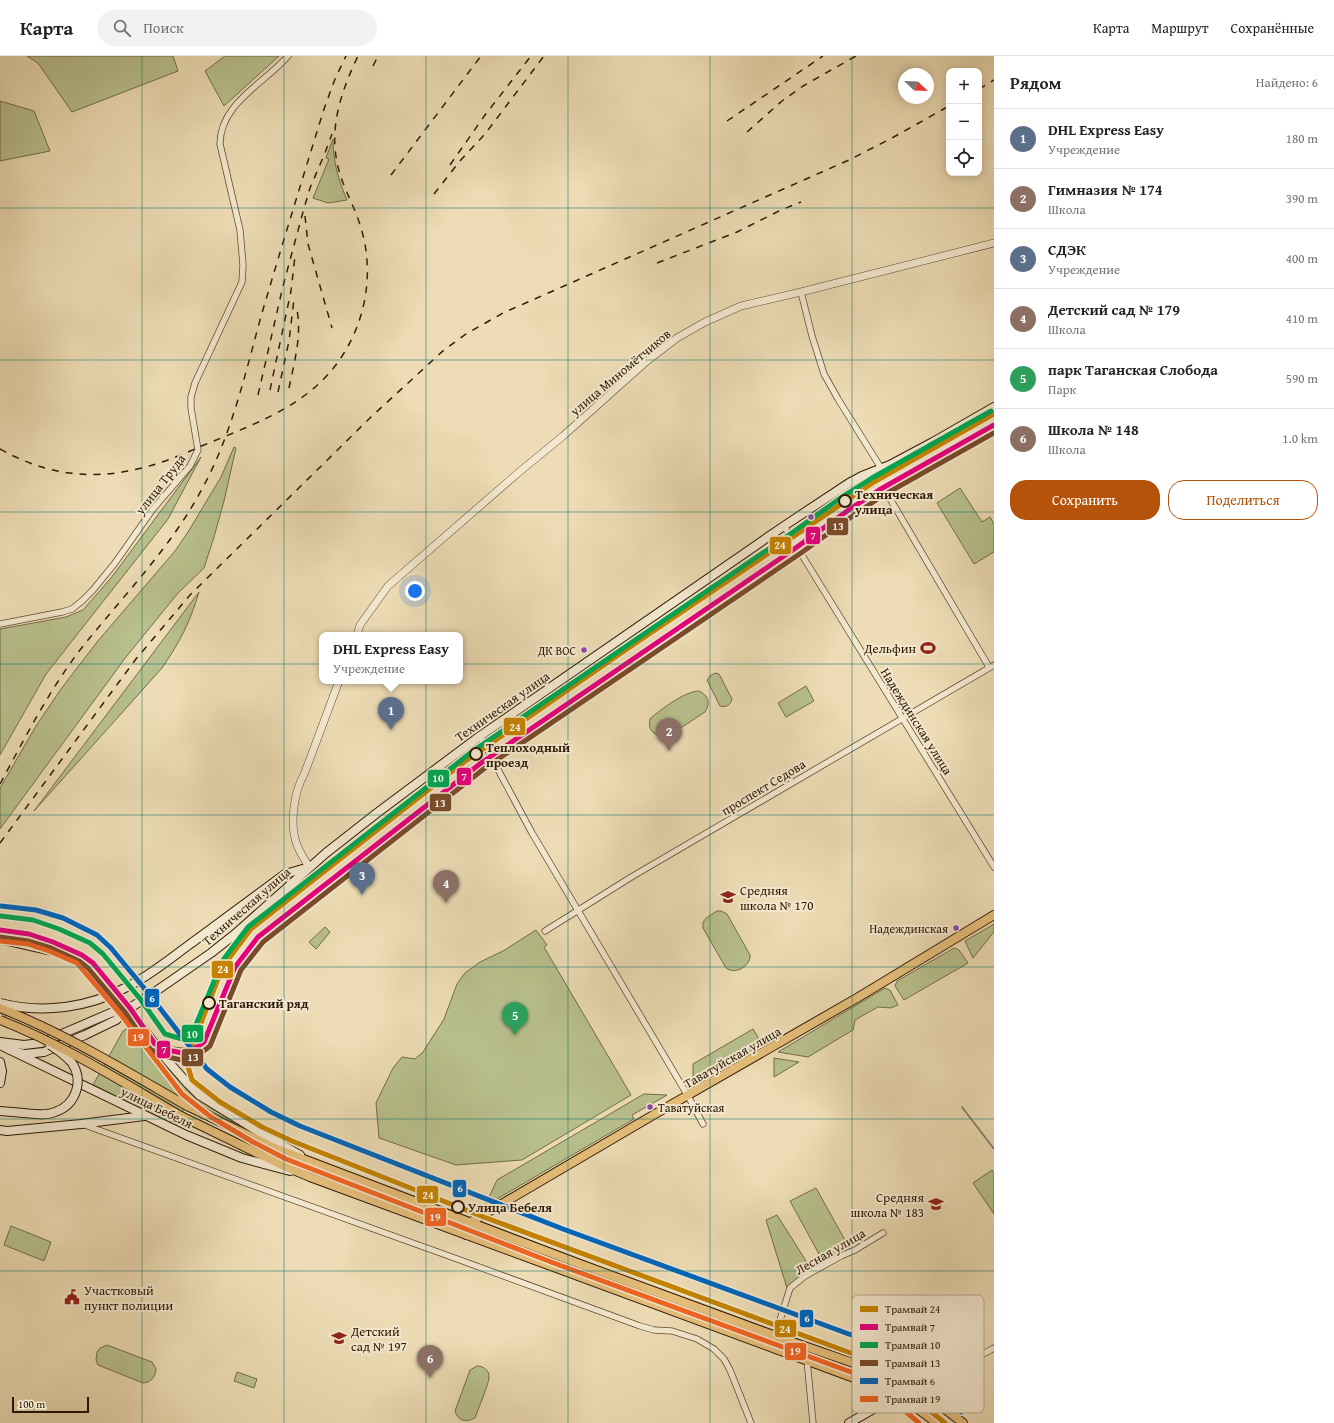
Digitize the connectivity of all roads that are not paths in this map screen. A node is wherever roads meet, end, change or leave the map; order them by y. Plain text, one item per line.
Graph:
1 (288, 56) edge
2 (994, 243) edge
3 (801, 292) junction
4 (994, 407) edge
5 (994, 420) edge
6 (881, 468) junction
7 (882, 485) junction
8 (784, 526) junction
9 (794, 543) junction
10 (0, 624) edge
11 (358, 632) edge
12 (992, 666) edge
13 (338, 684) edge
14 (903, 719) junction
15 (480, 736) junction
16 (309, 867) junction
17 (994, 867) edge
18 (578, 910) junction
19 (994, 915) edge
20 (545, 930) dead end
21 (0, 939) edge
22 (0, 1003) edge
23 (0, 1008) edge
24 (128, 1009) junction
25 (0, 1020) edge
26 (29, 1032) junction
27 (0, 1042) edge
28 (0, 1045) edge
29 (10, 1050) junction
30 (0, 1062) edge
31 (0, 1083) edge
32 (688, 1096) junction
33 (0, 1111) edge
34 (144, 1116) junction
35 (81, 1124) junction
36 (703, 1124) dead end
37 (2, 1131) edge
38 (314, 1163) junction
39 (310, 1177) junction
40 (471, 1222) junction
41 (883, 1232) dead end
42 (466, 1235) junction
43 (775, 1336) junction
44 (994, 1348) edge
45 (984, 1354) edge
46 (807, 1360) junction
47 (852, 1363) edge
48 (852, 1377) edge
49 (867, 1413) edge
50 (923, 1413) edge
51 (950, 1413) edge
52 (751, 1423) edge
53 (813, 1423) edge
54 (849, 1423) edge
55 (937, 1423) edge
56 (963, 1423) edge

1 - 10 street, улица Труда
2 - 3 street, улица Миномётчиков
3 - 6 street
3 - 11 street, улица Миномётчиков
4 - 6 main road, Техническая улица
5 - 7 street
6 - 8 main road, Техническая улица
7 - 9 street
7 - 12 street
8 - 9 street, Надеждинская улица
8 - 15 main road, Техническая улица
9 - 14 street, Надеждинская улица
12 - 14 street, проспект Седова
13 - 16 street
14 - 17 street, Надеждинская улица
14 - 18 street, проспект Седова
15 - 16 main road, Техническая улица
15 - 18 street
16 - 22 main road, bridge
16 - 24 main road, Техническая улица
18 - 20 street, проспект Седова
18 - 32 street
19 - 32 main road, Таватуйская улица
21 - 24 main road, улица Бебеля
23 - 38 main road, улица Бебеля, bridge
24 - 27 main road, Техническая улица
24 - 29 main road, Техническая улица
24 - 38 main road, улица Бебеля
25 - 26 main road, улица Бебеля, bridge
26 - 33 main road, bridge
26 - 39 main road, улица Бебеля, bridge
28 - 29 main road, улица Бебеля
29 - 34 main road, улица Бебеля
30 - 31 main road
32 - 36 street
32 - 40 main road, Таватуйская улица
34 - 35 main road
34 - 39 main road, улица Бебеля
35 - 37 main road
35 - 52 street
38 - 40 main road, улица Бебеля
39 - 42 main road, улица Бебеля
40 - 42 main road
40 - 43 main road, улица Бебеля
41 - 43 street, Лесная улица
42 - 46 main road, улица Бебеля
43 - 47 main road, улица Бебеля
44 - 45 street
46 - 48 main road, улица Бебеля
46 - 53 street
49 - 54 main road
50 - 55 main road, улица Бебеля
51 - 56 main road, улица Бебеля

